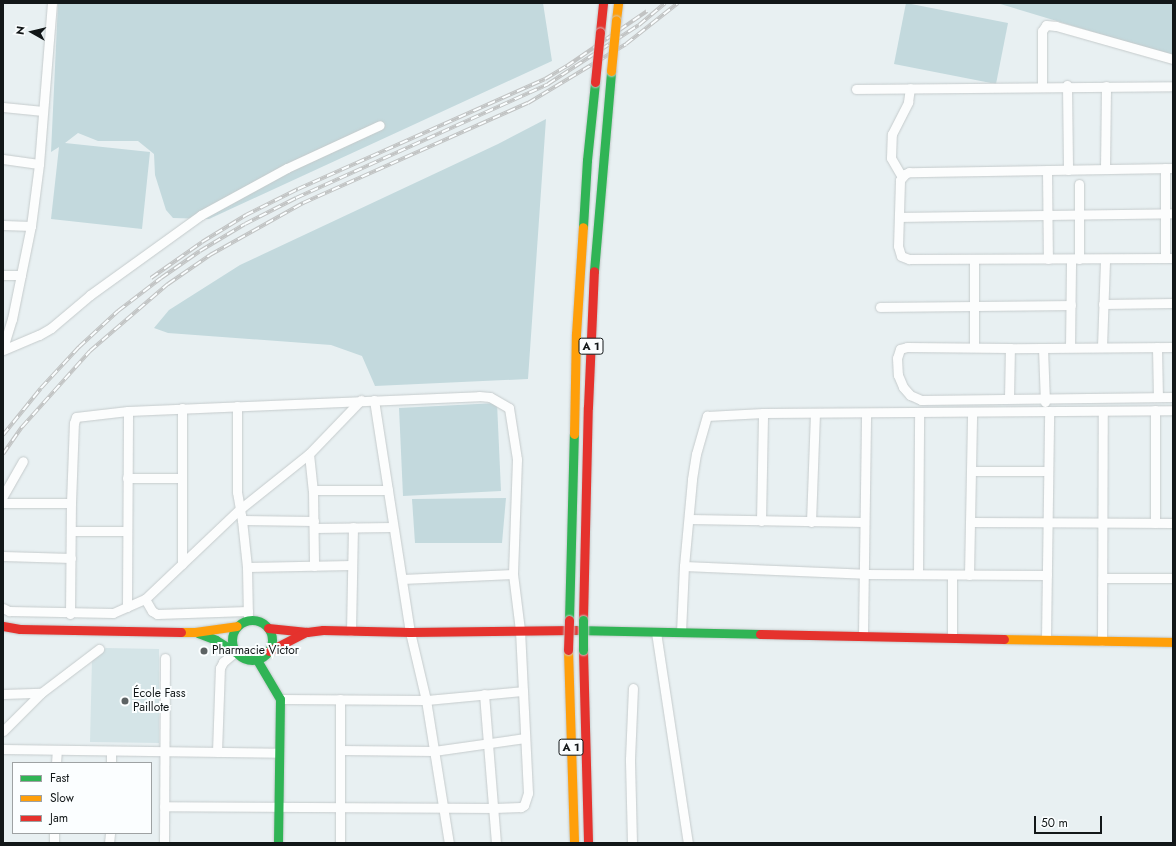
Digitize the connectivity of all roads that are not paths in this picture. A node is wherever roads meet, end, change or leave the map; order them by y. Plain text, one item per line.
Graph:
1 (52, 3) edge
2 (603, 3) edge
3 (618, 3) edge
4 (1173, 59) edge
5 (1042, 86) junction
6 (1067, 86) junction
7 (1106, 86) junction
8 (1173, 86) edge
9 (910, 88) junction
10 (856, 89) dead end
11 (3, 107) edge
12 (43, 112) junction
13 (380, 125) dead end
14 (3, 159) edge
15 (39, 164) junction
16 (1169, 168) edge
17 (1105, 169) junction
18 (1047, 170) junction
19 (1068, 170) junction
20 (902, 177) junction
21 (1079, 184) dead end
22 (1169, 213) edge
23 (1046, 214) junction
24 (1080, 214) junction
25 (900, 217) junction
26 (3, 225) edge
27 (31, 226) junction
28 (1169, 258) edge
29 (1048, 259) junction
30 (1075, 259) junction
31 (1105, 259) junction
32 (974, 260) junction
33 (3, 275) edge
34 (21, 275) junction
35 (1173, 303) edge
36 (1103, 304) junction
37 (1071, 305) junction
38 (974, 306) junction
39 (880, 307) dead end
40 (974, 347) junction
41 (1102, 347) junction
42 (1157, 347) junction
43 (1173, 347) edge
44 (1010, 348) junction
45 (1043, 348) junction
46 (1070, 348) junction
47 (3, 349) edge
48 (1158, 397) junction
49 (1173, 397) edge
50 (1009, 398) junction
51 (1045, 398) junction
52 (361, 400) junction
53 (374, 400) junction
54 (238, 406) junction
55 (182, 408) junction
56 (1103, 410) junction
57 (1155, 410) junction
58 (1173, 410) edge
59 (128, 411) junction
60 (1047, 411) junction
61 (919, 412) junction
62 (972, 412) junction
63 (815, 413) junction
64 (866, 413) junction
65 (763, 414) junction
66 (309, 454) junction
67 (23, 461) dead end
68 (971, 470) junction
69 (1048, 471) junction
70 (127, 478) junction
71 (182, 478) junction
72 (313, 490) junction
73 (388, 490) junction
74 (3, 496) edge
75 (3, 503) edge
76 (72, 503) junction
77 (240, 509) junction
78 (242, 520) junction
79 (688, 520) junction
80 (761, 521) junction
81 (811, 522) junction
82 (864, 522) junction
83 (970, 522) junction
84 (1048, 522) junction
85 (1154, 523) junction
86 (1173, 523) edge
87 (314, 524) junction
88 (1103, 524) junction
89 (393, 526) junction
90 (352, 527) junction
91 (71, 531) junction
92 (127, 531) junction
93 (3, 556) edge
94 (71, 558) junction
95 (182, 564) junction
96 (352, 565) junction
97 (314, 566) junction
98 (684, 566) junction
99 (247, 567) junction
100 (513, 574) junction
101 (864, 574) junction
102 (918, 574) junction
103 (952, 575) junction
104 (969, 575) junction
105 (1047, 575) junction
106 (1103, 578) junction
107 (1173, 578) edge
108 (402, 579) junction
109 (145, 599) junction
110 (127, 607) junction
111 (3, 608) edge
112 (70, 614) junction
113 (248, 616) junction
114 (3, 626) edge
115 (237, 626) junction
116 (268, 628) junction
117 (520, 630) junction
118 (351, 631) junction
119 (195, 632) junction
120 (307, 632) junction
121 (410, 632) junction
122 (656, 632) junction
123 (681, 632) junction
124 (863, 635) junction
125 (952, 637) junction
126 (1046, 639) junction
127 (1102, 640) junction
128 (1173, 642) edge
129 (99, 649) dead end
130 (269, 651) junction
131 (235, 652) junction
132 (165, 658) dead end
133 (257, 660) junction
134 (633, 688) dead end
135 (523, 691) junction
136 (41, 693) junction
137 (3, 694) edge
138 (484, 694) junction
139 (280, 699) junction
140 (340, 699) junction
141 (426, 700) junction
142 (3, 731) edge
143 (525, 738) junction
144 (489, 744) junction
145 (3, 749) edge
146 (57, 750) junction
147 (111, 750) junction
148 (340, 750) junction
149 (164, 751) junction
150 (434, 751) junction
151 (217, 752) junction
152 (279, 753) junction
153 (56, 762) edge
154 (111, 762) edge
155 (164, 806) junction
156 (278, 807) junction
157 (340, 807) junction
158 (444, 808) junction
159 (494, 808) junction
160 (164, 843) edge
161 (278, 843) edge
162 (340, 843) edge
163 (450, 843) edge
164 (496, 843) edge
165 (574, 843) edge
166 (588, 843) edge
167 (632, 843) edge
168 (688, 843) edge

1 - 12 street
2 - 165 main road, A 1, bridge
3 - 166 main road, A 1, bridge
4 - 5 street
5 - 6 street
5 - 9 street
6 - 7 street
6 - 19 street
7 - 8 street
7 - 17 street
9 - 10 street
9 - 20 street
11 - 12 street
12 - 15 street
13 - 47 street
14 - 15 street
15 - 27 street
16 - 17 street
16 - 22 street
17 - 19 street
18 - 19 street
18 - 20 street
18 - 23 street
20 - 25 street
21 - 24 street
22 - 24 street
22 - 28 street
23 - 24 street
23 - 25 street
23 - 29 street
24 - 30 street
25 - 32 street
26 - 27 street
27 - 34 street
28 - 31 street
29 - 30 street
29 - 32 street
30 - 31 street
30 - 37 street
31 - 36 street
32 - 38 street
33 - 34 street
34 - 47 street
35 - 36 street
36 - 41 street
37 - 38 street
37 - 46 street
38 - 39 street
38 - 40 street
40 - 44 street
40 - 50 street
41 - 42 street
41 - 46 street
42 - 43 street
42 - 48 street
44 - 45 street
44 - 50 street
45 - 46 street
45 - 51 street
48 - 49 street
48 - 51 street
50 - 51 street
51 - 60 street
52 - 53 street
52 - 54 street
52 - 66 street
53 - 73 street
53 - 100 street
54 - 55 street
54 - 77 street
55 - 59 street
55 - 71 street
56 - 57 street
56 - 60 street
56 - 88 street
57 - 58 street
57 - 85 street
59 - 70 street
59 - 76 street
60 - 62 street
60 - 69 street
61 - 62 street
61 - 64 street
61 - 102 street
62 - 68 street
63 - 64 street
63 - 65 street
63 - 81 street
64 - 82 street
65 - 79 street
65 - 80 street
66 - 72 street
66 - 77 street
67 - 74 street
68 - 69 street
68 - 83 street
69 - 84 street
70 - 71 street
70 - 92 street
71 - 95 street
72 - 73 street
72 - 87 street
73 - 89 street
75 - 76 street
76 - 91 street
77 - 78 street
77 - 95 street
78 - 87 street
78 - 99 street
79 - 80 street
79 - 98 street
80 - 81 street
81 - 82 street
82 - 101 street
83 - 84 street
83 - 104 street
84 - 88 street
84 - 105 street
85 - 86 street
85 - 88 street
87 - 90 street
87 - 97 street
88 - 106 street
89 - 90 street
89 - 108 street
90 - 96 street
91 - 92 street
91 - 94 street
92 - 110 street
93 - 94 street
94 - 112 street
95 - 109 street
96 - 97 street
96 - 118 street
97 - 99 street
98 - 101 street
98 - 123 street
99 - 113 street
100 - 108 street
100 - 117 street
101 - 102 street
101 - 124 street
102 - 103 street
103 - 104 street
103 - 125 street
104 - 105 street
105 - 126 street
106 - 107 street
106 - 127 street
108 - 121 street
109 - 110 street
109 - 113 street
110 - 112 street
111 - 112 street
113 - 115 main road
113 - 116 main road
114 - 119 main road
115 - 119 main road
115 - 131 main road
116 - 120 main road
116 - 130 main road
117 - 121 main road
117 - 122 main road
117 - 135 street
118 - 120 main road
118 - 121 main road
119 - 131 main road
120 - 130 main road
121 - 141 street
122 - 123 main road
122 - 168 street
123 - 124 main road
124 - 125 main road
125 - 126 main road
126 - 127 main road
127 - 128 main road
129 - 136 street
130 - 133 main road
131 - 133 main road
131 - 151 street
132 - 149 street
133 - 139 main road
134 - 167 street
135 - 138 street
135 - 143 street
136 - 137 street
136 - 142 street
138 - 141 street
138 - 144 street
139 - 140 street
139 - 152 main road
140 - 141 street
140 - 148 street
141 - 150 street
143 - 144 street
143 - 159 street
144 - 150 street
144 - 159 street
145 - 146 street
146 - 147 street
146 - 153 street
147 - 149 street
147 - 154 street
148 - 150 street
148 - 157 street
149 - 151 street
149 - 155 street
150 - 158 street
151 - 152 street
152 - 156 main road
155 - 156 street
155 - 160 street
156 - 157 street
156 - 161 main road
157 - 158 street
157 - 162 street
158 - 159 street
158 - 163 street
159 - 164 street

